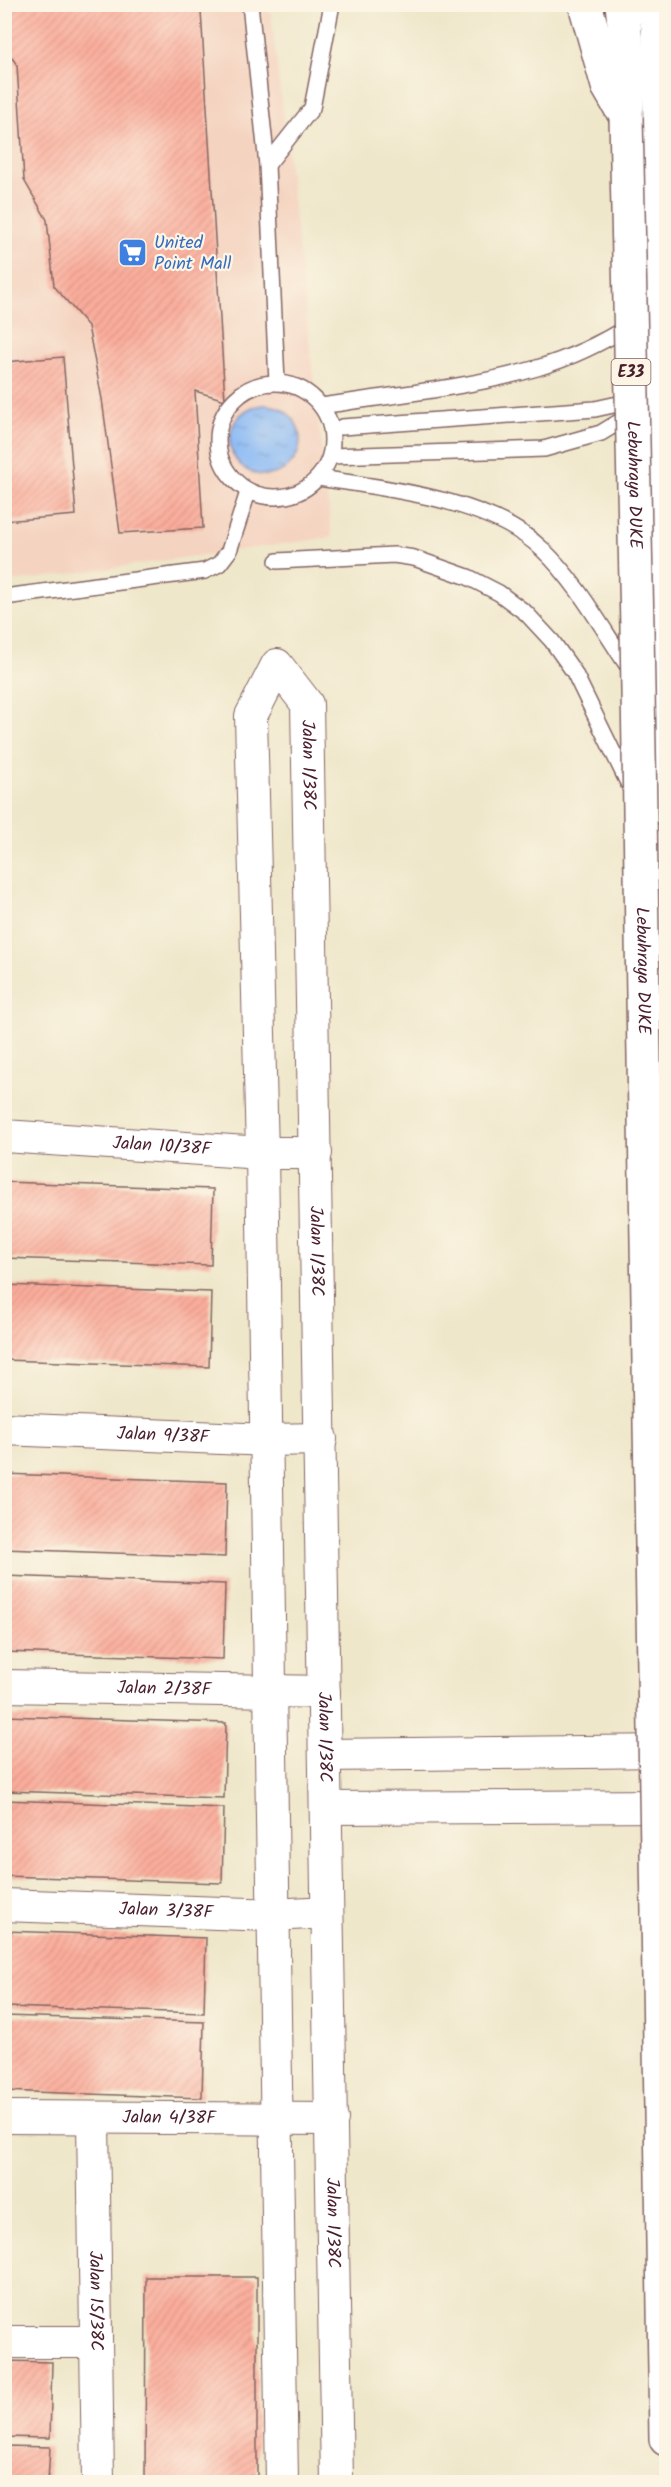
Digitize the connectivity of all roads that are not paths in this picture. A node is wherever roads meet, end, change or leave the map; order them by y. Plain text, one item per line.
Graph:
1 (250, 4) edge
2 (332, 4) edge
3 (585, 4) edge
4 (622, 4) edge
5 (657, 13) edge
6 (626, 117) junction
7 (267, 165) junction
8 (663, 306) junction
9 (277, 382) junction
10 (664, 391) edge
11 (321, 406) junction
12 (342, 427) dead end
13 (331, 456) junction
14 (319, 478) junction
15 (248, 492) junction
16 (277, 561) dead end
17 (4, 597) edge
18 (663, 718) junction
19 (664, 857) junction
20 (666, 968) edge
21 (4, 1136) edge
22 (262, 1153) junction
23 (316, 1153) junction
24 (4, 1429) edge
25 (321, 1439) junction
26 (267, 1440) junction
27 (4, 1686) edge
28 (269, 1691) junction
29 (324, 1692) junction
30 (666, 1751) edge
31 (326, 1755) junction
32 (666, 1806) edge
33 (326, 1808) junction
34 (4, 1905) edge
35 (327, 1912) junction
36 (273, 1914) junction
37 (4, 2117) edge
38 (93, 2119) junction
39 (332, 2119) junction
40 (275, 2120) junction
41 (4, 2342) edge
42 (96, 2342) junction
43 (666, 2439) edge
44 (98, 2482) edge
45 (282, 2482) edge
46 (337, 2482) edge

1 - 7 lane
2 - 7 lane
3 - 6 main road
4 - 6 main road, Lebuhraya DUKE / E33
5 - 8 main road
6 - 43 main road, Lebuhraya DUKE / E33, bridge
7 - 9 lane
8 - 10 main road
8 - 11 lane
9 - 11 lane
9 - 15 lane
10 - 12 lane
10 - 13 lane
10 - 18 main road
11 - 13 lane
13 - 14 lane
14 - 15 lane
14 - 18 lane
15 - 17 lane
16 - 19 lane
18 - 19 main road
19 - 20 main road
21 - 22 street, Jalan 10/38F
22 - 23 street, Jalan 10/38F
22 - 23 street, Jalan 1/38C
22 - 26 street, Jalan 1/38C
23 - 25 street, Jalan 1/38C
24 - 26 street, Jalan 9/38F
25 - 26 street, Jalan 9/38F
25 - 29 street, Jalan 1/38C
26 - 28 street, Jalan 1/38C
27 - 28 street, Jalan 2/38F
28 - 29 street, Jalan 2/38F
28 - 36 street, Jalan 1/38C
29 - 31 street, Jalan 1/38C
30 - 31 street
31 - 33 street, Jalan 1/38C
32 - 33 street
33 - 35 street, Jalan 1/38C
34 - 36 street, Jalan 3/38F
35 - 36 street, Jalan 3/38F
35 - 39 street, Jalan 1/38C
36 - 40 street, Jalan 1/38C
37 - 38 street, Jalan 4/38F
38 - 40 street, Jalan 4/38F
38 - 42 street, Jalan 15/38C
39 - 40 street, Jalan 4/38F
39 - 46 street, Jalan 1/38C
40 - 45 street, Jalan 1/38C
41 - 42 street
42 - 44 street, Jalan 15/38C

